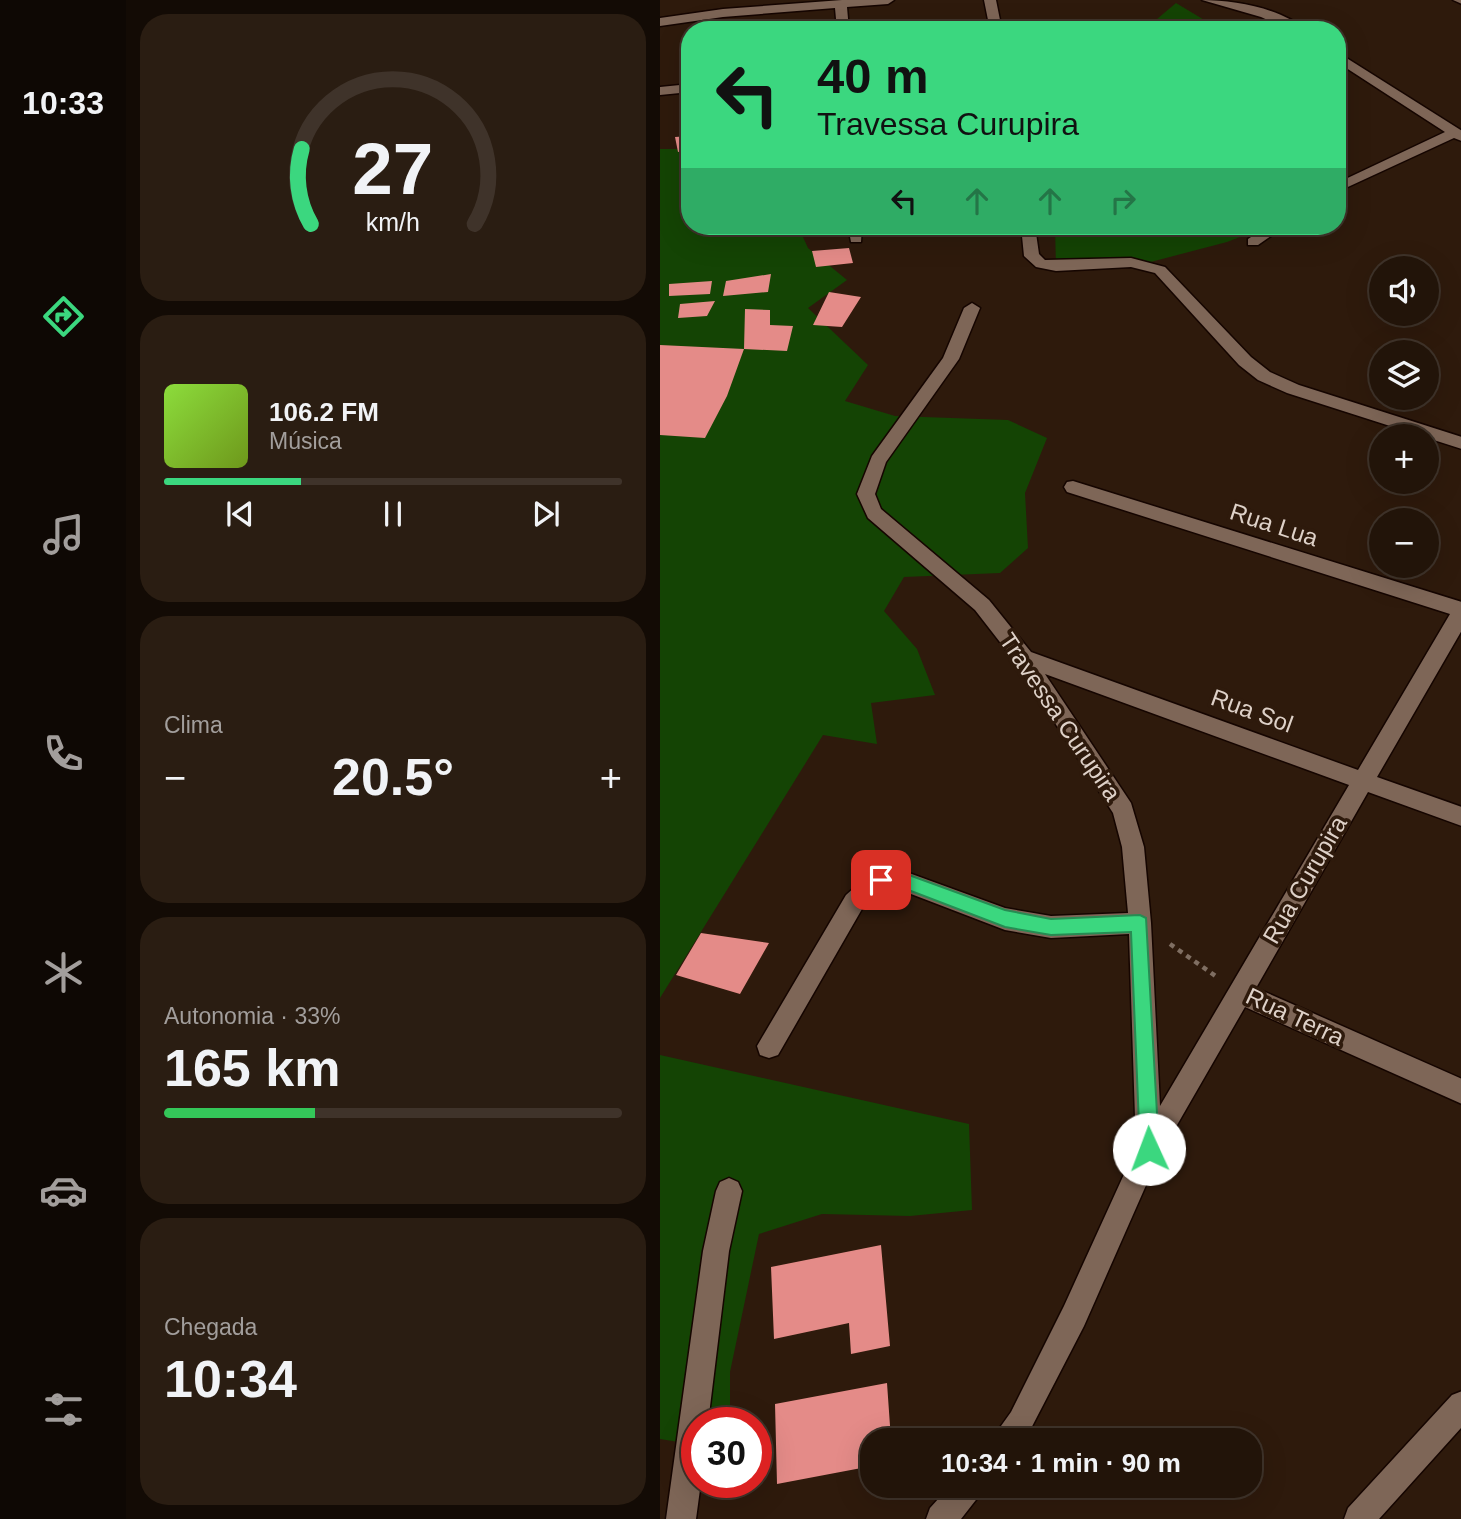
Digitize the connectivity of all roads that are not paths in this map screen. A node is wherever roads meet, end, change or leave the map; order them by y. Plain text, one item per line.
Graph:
1 (888, 0) edge
2 (990, 0) edge
3 (1208, 0) edge
4 (841, 4) junction
5 (723, 13) junction
6 (723, 21) edge
7 (842, 21) edge
8 (994, 21) edge
9 (1280, 21) edge
10 (660, 22) edge
11 (1346, 62) edge
12 (681, 89) edge
13 (660, 92) edge
14 (1458, 135) edge
15 (1346, 184) edge
16 (1029, 235) edge
17 (1264, 235) edge
18 (1253, 242) dead end
19 (972, 308) dead end
20 (1461, 443) edge
21 (1072, 487) dead end
22 (1461, 611) edge
23 (1024, 657) junction
24 (1363, 779) junction
25 (1461, 817) edge
26 (1140, 923) junction
27 (1241, 993) junction
28 (769, 1046) dead end
29 (1461, 1092) edge
30 (1149, 1149) junction
31 (729, 1191) dead end
32 (1461, 1405) edge
33 (1016, 1428) edge
34 (959, 1498) edge
35 (681, 1519) edge
36 (941, 1519) edge
37 (1359, 1519) edge

1 - 4 street
2 - 8 street
3 - 9 street
4 - 5 street
4 - 7 street
5 - 6 street
5 - 10 street
11 - 14 street
12 - 13 street
14 - 15 street
16 - 20 street
17 - 18 street
19 - 23 street, Travessa Curupira
21 - 22 street, Rua Lua
22 - 24 street, Rua Curupira
23 - 24 street, Rua Sol
23 - 26 street, Travessa Curupira
24 - 25 street, Rua Sol
24 - 27 street, Rua Curupira
26 - 28 street
26 - 30 street, Rua Curupira
27 - 29 street, Rua Terra
27 - 30 street, Rua Curupira
30 - 33 street, Rua Curupira
31 - 35 street
32 - 37 street
34 - 36 street

